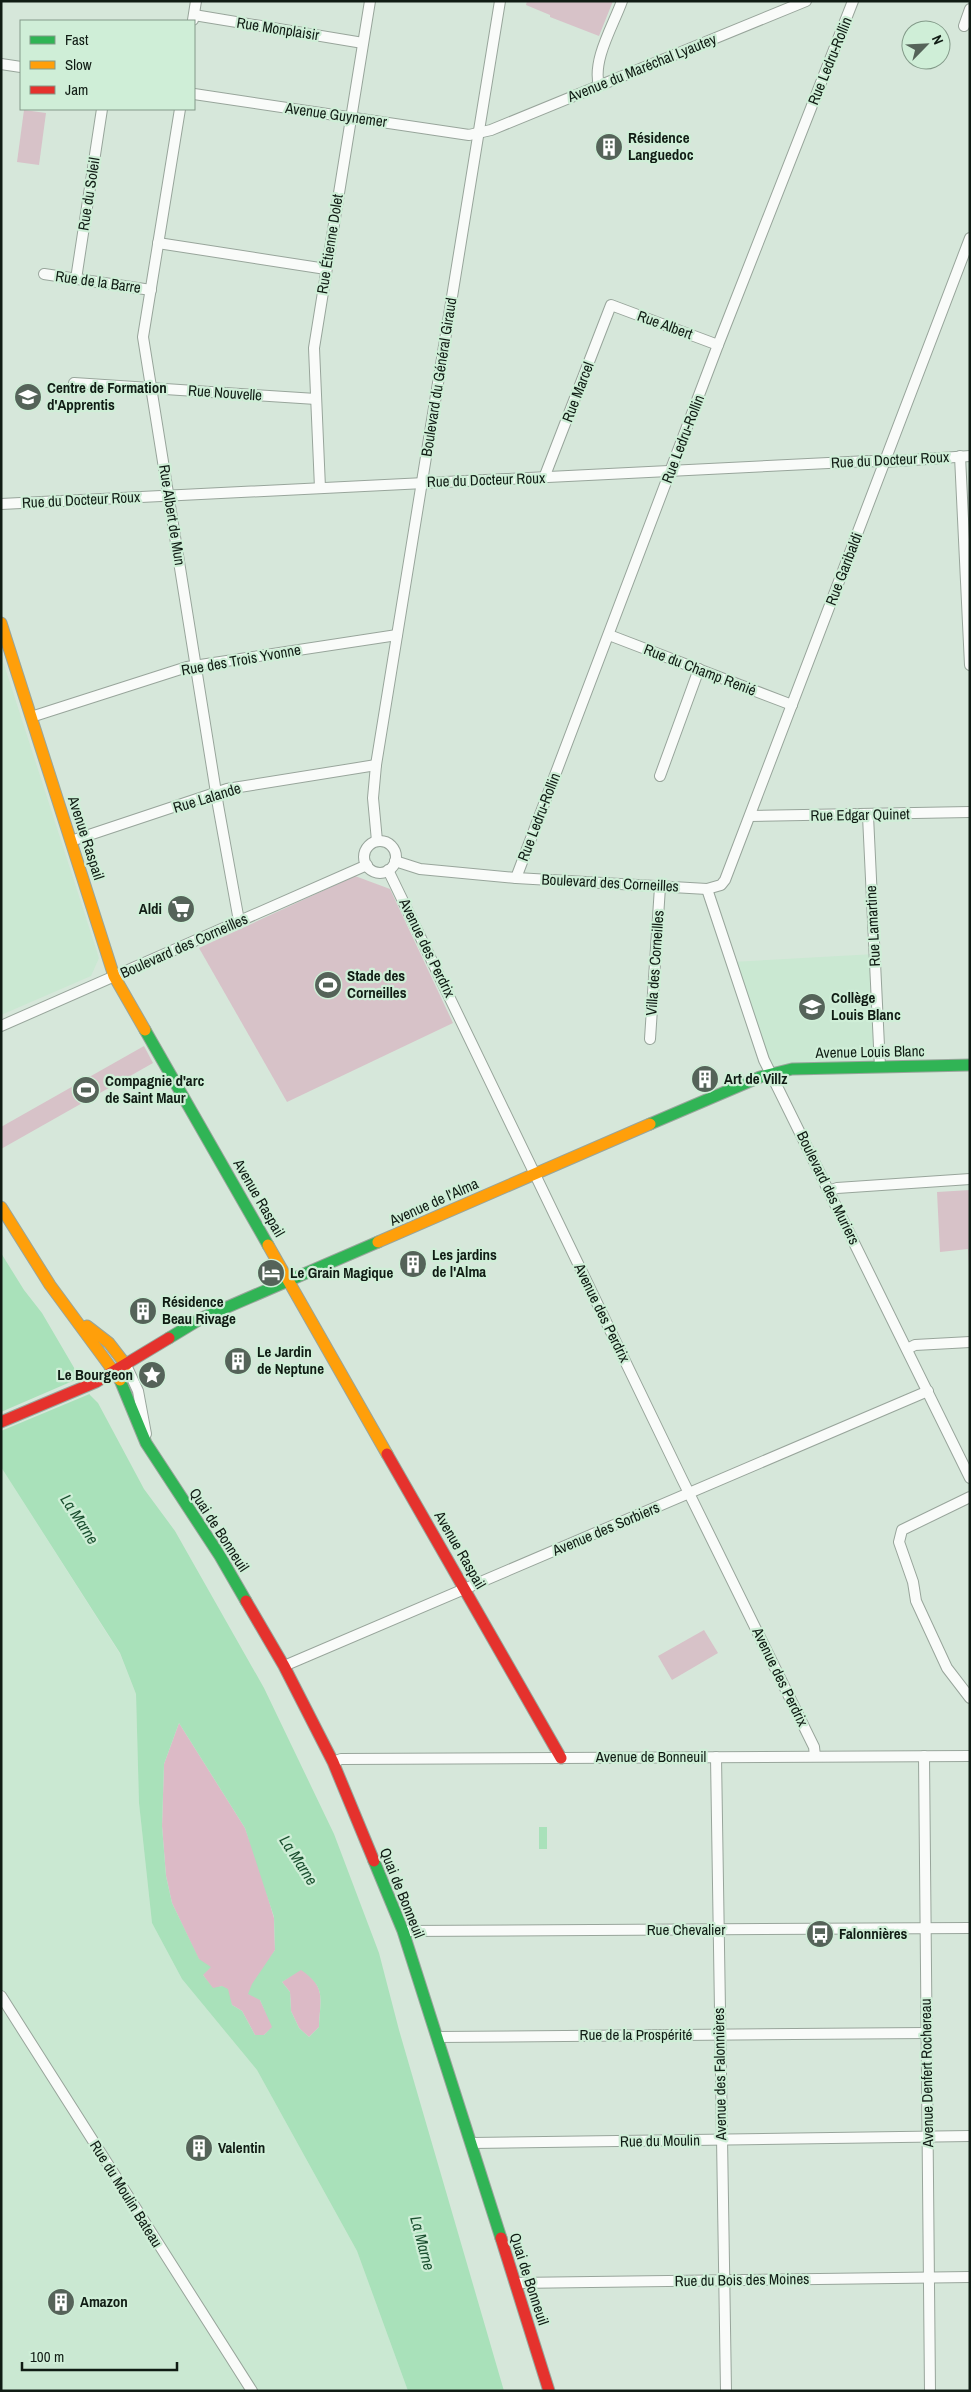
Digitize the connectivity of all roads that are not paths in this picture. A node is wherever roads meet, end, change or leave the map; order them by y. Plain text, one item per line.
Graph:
1 (196, 1) edge
2 (370, 1) edge
3 (500, 1) edge
4 (622, 1) edge
5 (806, 1) edge
6 (853, 1) edge
7 (970, 9) edge
8 (194, 18) edge
9 (964, 26) dead end
10 (363, 43) junction
11 (1, 64) edge
12 (20, 67) edge
13 (599, 86) junction
14 (195, 94) edge
15 (102, 110) edge
16 (180, 110) edge
17 (350, 117) junction
18 (478, 133) junction
19 (970, 238) edge
20 (158, 243) junction
21 (326, 270) junction
22 (44, 274) dead end
23 (76, 279) junction
24 (151, 290) junction
25 (611, 305) joint
26 (718, 345) junction
27 (74, 383) dead end
28 (152, 388) junction
29 (316, 399) junction
30 (965, 456) edge
31 (884, 462) junction
32 (671, 472) junction
33 (544, 478) junction
34 (423, 482) junction
35 (320, 488) junction
36 (170, 496) junction
37 (1, 504) edge
38 (2, 627) edge
39 (397, 635) junction
40 (609, 635) junction
41 (970, 665) edge
42 (197, 666) junction
43 (699, 669) junction
44 (792, 705) junction
45 (31, 717) junction
46 (376, 765) junction
47 (660, 776) dead end
48 (217, 793) junction
49 (970, 812) edge
50 (750, 816) junction
51 (868, 816) junction
52 (71, 841) junction
53 (377, 841) junction
54 (395, 861) junction
55 (367, 865) junction
56 (388, 870) junction
57 (516, 878) junction
58 (660, 886) junction
59 (707, 889) junction
60 (239, 921) junction
61 (114, 976) junction
62 (1, 1026) edge
63 (650, 1039) dead end
64 (970, 1065) edge
65 (880, 1067) junction
66 (771, 1073) junction
67 (536, 1174) junction
68 (970, 1179) edge
69 (829, 1191) junction
70 (1, 1208) edge
71 (289, 1280) junction
72 (970, 1342) edge
73 (907, 1349) junction
74 (121, 1368) junction
75 (928, 1392) junction
76 (1, 1422) edge
77 (970, 1478) edge
78 (689, 1493) junction
79 (970, 1497) edge
80 (465, 1589) junction
81 (284, 1666) junction
82 (970, 1698) edge
83 (815, 1756) junction
84 (924, 1756) junction
85 (970, 1756) edge
86 (716, 1757) junction
87 (562, 1758) junction
88 (333, 1762) junction
89 (925, 1928) junction
90 (970, 1928) edge
91 (719, 1930) junction
92 (403, 1931) junction
93 (1, 1996) edge
94 (926, 2033) junction
95 (720, 2034) junction
96 (437, 2037) junction
97 (928, 2136) junction
98 (970, 2136) edge
99 (721, 2140) junction
100 (471, 2143) junction
101 (970, 2277) edge
102 (928, 2278) junction
103 (724, 2280) junction
104 (515, 2283) junction
105 (252, 2391) edge
106 (549, 2391) edge
107 (726, 2391) edge
108 (930, 2391) edge

1 - 8 street
2 - 10 street, Rue Étienne Dolet
3 - 18 street, Boulevard du Général Giraud
4 - 13 street
5 - 13 street, Avenue du Maréchal Lyautey
6 - 26 street, Rue Ledru-Rollin
7 - 9 street
8 - 10 street, Rue Monplaisir
10 - 17 street, Rue Étienne Dolet
11 - 12 street
13 - 18 street, Avenue du Maréchal Lyautey
14 - 17 street, Avenue Guynemer
15 - 23 street, Rue du Soleil
16 - 20 street, Rue Albert de Mun
17 - 18 street, Avenue Guynemer
17 - 21 street, Rue Étienne Dolet
18 - 34 street, Boulevard du Général Giraud
19 - 31 street, Rue Garibaldi
20 - 21 street
20 - 24 street, Rue Albert de Mun
21 - 29 street, Rue Étienne Dolet
22 - 23 street, Rue de la Barre
23 - 24 street, Rue de la Barre
24 - 28 street, Rue Albert de Mun
25 - 26 street, Rue Albert
25 - 33 street, Rue Marcel
26 - 32 street, Rue Ledru-Rollin
27 - 28 street, Rue Nouvelle
28 - 29 street, Rue Nouvelle
28 - 36 street, Rue Albert de Mun
29 - 35 street, Rue Étienne Dolet
30 - 31 street, Rue du Docteur Roux
30 - 41 street
31 - 32 street, Rue du Docteur Roux
31 - 44 street, Rue Garibaldi
32 - 33 street, Rue du Docteur Roux
32 - 40 street, Rue Ledru-Rollin
33 - 34 street, Rue du Docteur Roux
34 - 35 street, Rue du Docteur Roux
34 - 39 street, Boulevard du Général Giraud
35 - 36 street, Rue du Docteur Roux
36 - 37 street, Rue du Docteur Roux
36 - 42 street, Rue Albert de Mun
38 - 45 street, Avenue Raspail
39 - 42 street, Rue des Trois Yvonne
39 - 46 street, Boulevard du Général Giraud
40 - 43 street, Rue du Champ Renié
40 - 57 street, Rue Ledru-Rollin
42 - 45 street, Rue des Trois Yvonne
42 - 48 street, Rue Albert de Mun
43 - 44 street, Rue du Champ Renié
43 - 47 street
44 - 50 street, Rue Garibaldi
45 - 52 street, Avenue Raspail
46 - 48 street, Rue Lalande
46 - 53 street, Boulevard du Général Giraud
48 - 52 street, Rue Lalande
48 - 60 street, Rue Albert de Mun
49 - 51 street, Rue Edgar Quinet
50 - 51 street, Rue Edgar Quinet
50 - 59 street, Rue Garibaldi
51 - 65 street, Rue Lamartine
52 - 61 street, Avenue Raspail
53 - 54 street
53 - 55 street
54 - 56 street
54 - 57 street, Boulevard des Corneilles
55 - 56 street
55 - 60 street, Boulevard des Corneilles
56 - 67 street, Avenue des Perdrix
57 - 58 street, Boulevard des Corneilles
58 - 59 street, Boulevard des Corneilles
58 - 63 street, Villa des Corneilles
59 - 66 street, Boulevard des Muriers
60 - 61 street, Boulevard des Corneilles
61 - 62 street, Boulevard des Corneilles
61 - 71 street, Avenue Raspail
64 - 65 street, Avenue Louis Blanc
65 - 66 street, Avenue Louis Blanc
66 - 67 street, Avenue de l'Alma
66 - 69 street, Boulevard des Muriers
67 - 71 street, Avenue de l'Alma
67 - 78 street, Avenue des Perdrix
68 - 69 street
69 - 73 street, Boulevard des Muriers
70 - 74 street, Quai de Bonneuil
71 - 74 street, Avenue de l'Alma
71 - 80 street, Avenue Raspail
72 - 73 street
73 - 75 street, Boulevard des Muriers
74 - 76 street, Avenue de l'Alma
74 - 81 street, Quai de Bonneuil
75 - 77 street, Boulevard des Muriers
75 - 78 street, Avenue des Sorbiers
78 - 80 street, Avenue des Sorbiers
78 - 83 street, Avenue des Perdrix
79 - 82 street
80 - 81 street, Avenue des Sorbiers
80 - 87 street, Avenue Raspail
81 - 88 street, Quai de Bonneuil
83 - 84 street, Avenue de Bonneuil
83 - 86 street, Avenue de Bonneuil
84 - 85 street, Avenue de Bonneuil
84 - 89 street, Avenue Denfert Rochereau
86 - 87 street, Avenue de Bonneuil
86 - 91 street, Avenue des Falonnières
87 - 88 street, Avenue de Bonneuil
88 - 92 street, Quai de Bonneuil
89 - 90 street, Rue Chevalier
89 - 91 street, Rue Chevalier
89 - 94 street, Avenue Denfert Rochereau
91 - 92 street, Rue Chevalier
91 - 95 street, Avenue des Falonnières
92 - 96 street, Quai de Bonneuil
93 - 105 street, Rue du Moulin Bateau
94 - 95 street, Rue de la Prospérité
94 - 97 street, Avenue Denfert Rochereau
95 - 96 street, Rue de la Prospérité
95 - 99 street, Avenue des Falonnières
96 - 100 street, Quai de Bonneuil
97 - 98 street, Rue du Moulin
97 - 99 street, Rue du Moulin
97 - 102 street, Avenue Denfert Rochereau
99 - 100 street, Rue du Moulin
99 - 103 street, Avenue des Falonnières
100 - 104 street, Quai de Bonneuil
101 - 102 street, Rue du Bois des Moines
102 - 103 street, Rue du Bois des Moines
102 - 108 street, Avenue Denfert Rochereau
103 - 104 street, Rue du Bois des Moines
103 - 107 street, Avenue des Falonnières
104 - 106 street, Quai de Bonneuil

